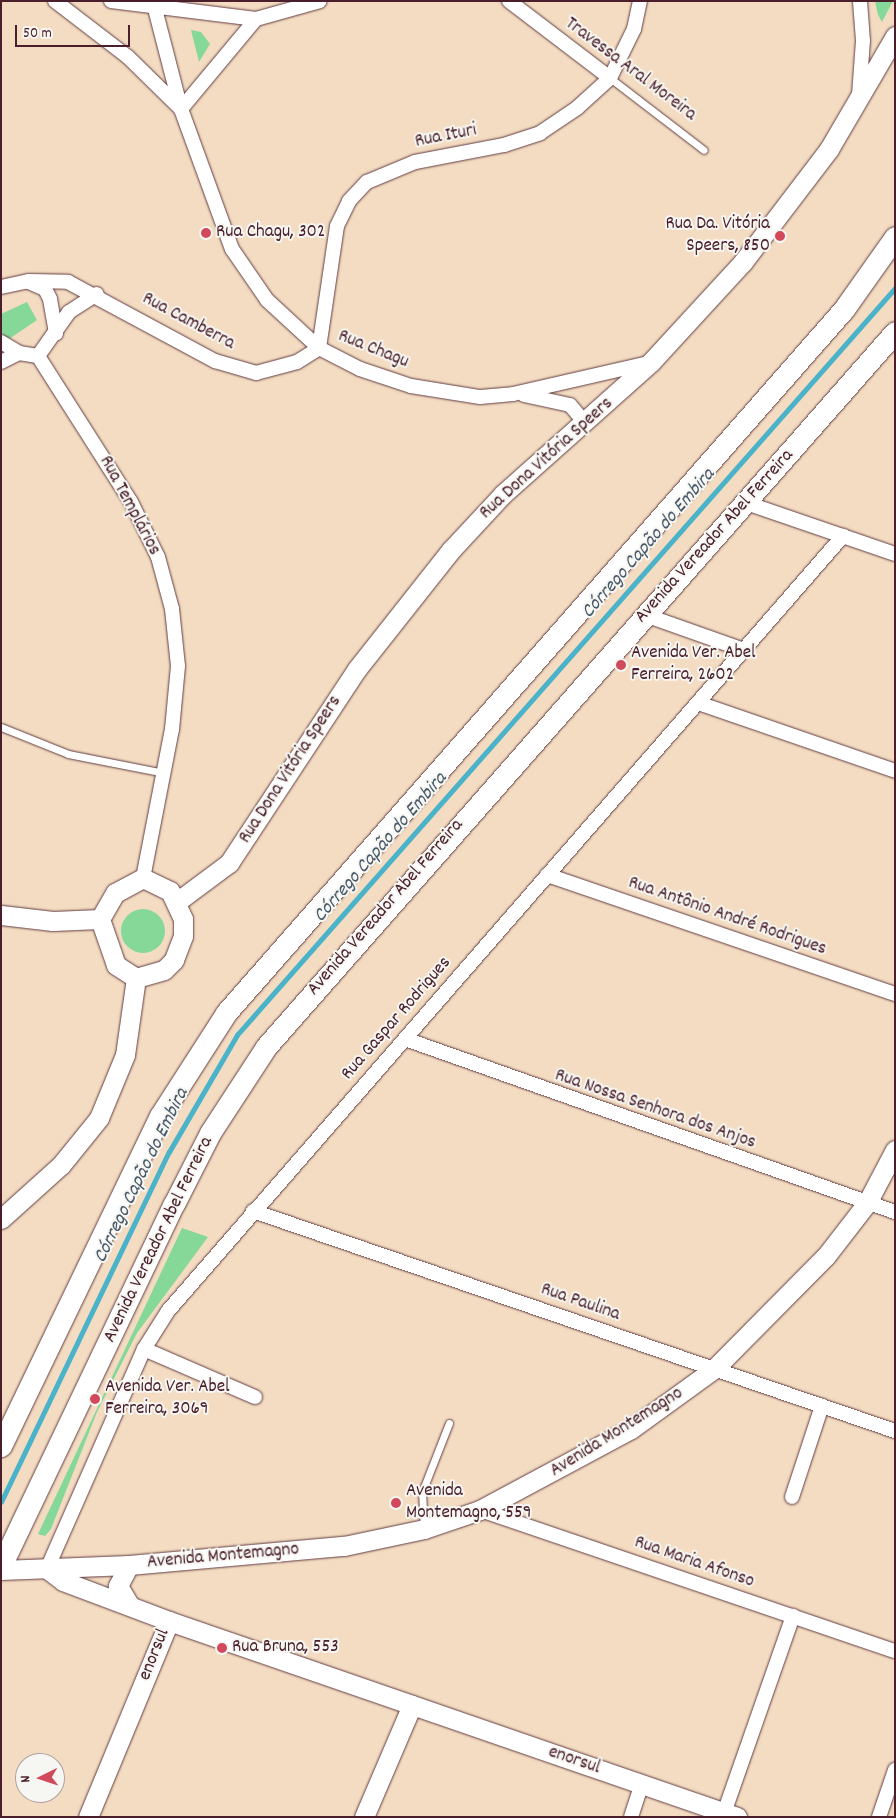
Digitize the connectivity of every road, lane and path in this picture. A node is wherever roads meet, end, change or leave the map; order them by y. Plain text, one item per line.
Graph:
1 (55, 1) edge
2 (111, 1) edge
3 (320, 1) edge
4 (509, 1) edge
5 (640, 1) edge
6 (860, 1) edge
7 (154, 4) edge
8 (256, 19) junction
9 (895, 36) edge
10 (610, 78) junction
11 (858, 100) junction
12 (181, 110) junction
13 (704, 150) dead end
14 (895, 237) edge
15 (29, 281) junction
16 (1, 288) edge
17 (96, 294) junction
18 (895, 332) edge
19 (56, 334) junction
20 (1, 342) edge
21 (319, 348) junction
22 (19, 353) junction
23 (38, 356) junction
24 (1, 362) edge
25 (652, 362) junction
26 (513, 394) junction
27 (585, 423) junction
28 (746, 503) junction
29 (843, 536) junction
30 (895, 554) edge
31 (645, 616) junction
32 (744, 650) junction
33 (698, 702) junction
34 (1, 727) edge
35 (895, 771) edge
36 (165, 773) junction
37 (547, 875) junction
38 (143, 878) junction
39 (178, 901) junction
40 (1, 915) edge
41 (100, 919) junction
42 (136, 978) junction
43 (895, 994) edge
44 (405, 1039) junction
45 (895, 1150) edge
46 (867, 1203) junction
47 (252, 1211) junction
48 (895, 1212) edge
49 (1, 1219) edge
50 (144, 1349) junction
51 (714, 1369) junction
52 (254, 1397) dead end
53 (822, 1406) junction
54 (449, 1423) dead end
55 (895, 1432) edge
56 (1, 1446) edge
57 (792, 1497) dead end
58 (480, 1510) junction
59 (424, 1529) junction
60 (129, 1565) junction
61 (1, 1566) edge
62 (91, 1567) junction
63 (47, 1569) junction
64 (1, 1570) edge
65 (88, 1590) junction
66 (130, 1606) junction
67 (793, 1616) junction
68 (169, 1620) junction
69 (895, 1651) edge
70 (412, 1705) junction
71 (895, 1770) edge
72 (642, 1784) junction
73 (730, 1815) edge
74 (88, 1817) edge
75 (364, 1817) edge
76 (631, 1817) edge
77 (879, 1817) edge

1 - 12 street, Rua Chagu
2 - 7 street
3 - 8 street
4 - 10 street, Travessa Aral Moreira
5 - 10 street, Rua Ituri
6 - 11 street
7 - 8 street
7 - 12 street, Rua Chagu
8 - 12 street
9 - 11 street, Rua Dona Vitória Speers
10 - 13 lane, Travessa Aral Moreira
10 - 21 street, Rua Ituri
11 - 25 street, Rua Dona Vitória Speers
12 - 21 street, Rua Chagu
14 - 56 main road
15 - 16 street, Rua Camberra
15 - 17 street, Rua Camberra
15 - 19 street
17 - 19 street
17 - 21 street, Rua Camberra
18 - 28 main road, Avenida Vereador Abel Ferreira
19 - 23 street
20 - 22 street
21 - 26 street, Rua Chagu
22 - 23 street
22 - 24 street
23 - 36 street, Rua Templários
25 - 26 street, Rua Chagu
25 - 27 street, Rua Dona Vitória Speers
26 - 27 street, Rua Chagu
27 - 39 street, Rua Dona Vitória Speers
28 - 29 street
28 - 31 main road, Avenida Vereador Abel Ferreira
29 - 30 street
29 - 32 street, Rua Gaspar Rodrigues
31 - 32 street
31 - 61 main road, Avenida Vereador Abel Ferreira
32 - 33 street, Rua Gaspar Rodrigues
33 - 35 street
33 - 37 street, Rua Gaspar Rodrigues
34 - 36 lane
36 - 38 street, Rua Templários
37 - 43 street, Rua Antônio André Rodrigues
37 - 44 street, Rua Gaspar Rodrigues
38 - 39 street
38 - 41 street
39 - 42 street
40 - 41 street
41 - 42 street
42 - 49 street
44 - 46 street, Rua Nossa Senhora dos Anjos
44 - 47 street, Rua Gaspar Rodrigues
45 - 46 street, Avenida Montemagno
46 - 48 street, Rua Nossa Senhora dos Anjos
46 - 51 street, Avenida Montemagno
47 - 50 street, Rua Gaspar Rodrigues
47 - 51 street, Rua Paulina
50 - 52 street
50 - 63 street, Rua Gaspar Rodrigues
51 - 53 street, Rua Paulina
51 - 58 street, Avenida Montemagno
53 - 55 street, Rua Paulina
53 - 57 street
54 - 59 lane
58 - 59 street, Avenida Montemagno
58 - 67 street, Rua Maria Afonso
59 - 60 street, Avenida Montemagno
60 - 62 street, Avenida Montemagno
60 - 66 street
62 - 63 street, Avenida Montemagno
62 - 65 street
63 - 64 street, Avenida Montemagno
63 - 65 street
65 - 66 street
66 - 68 street
67 - 69 street, Rua Maria Afonso
67 - 73 street
68 - 70 street, enorsul
68 - 74 street, enorsul
70 - 72 street, enorsul
70 - 75 street
71 - 77 street
72 - 73 street, enorsul
72 - 76 street

